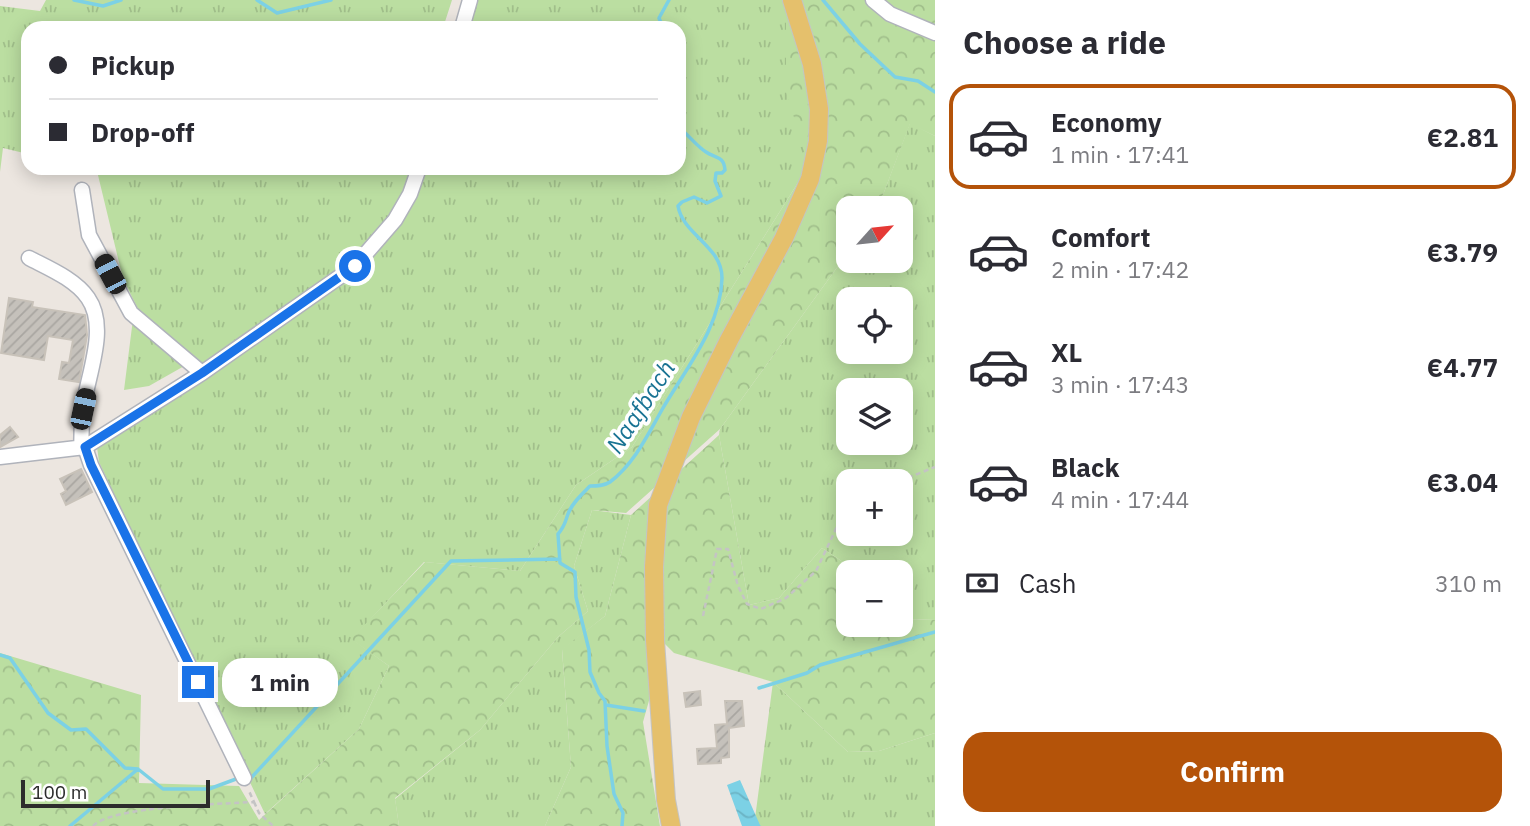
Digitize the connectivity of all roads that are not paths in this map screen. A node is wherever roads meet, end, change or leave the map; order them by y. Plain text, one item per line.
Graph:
1 (470, 0) edge
2 (792, 0) edge
3 (873, 0) edge
4 (464, 21) edge
5 (935, 33) edge
6 (417, 175) edge
7 (82, 190) dead end
8 (29, 257) dead end
9 (202, 373) junction
10 (83, 447) junction
11 (0, 457) edge
12 (244, 778) road end
13 (671, 826) edge

1 - 4 street
2 - 13 main road
3 - 5 street
6 - 9 street
7 - 9 street
8 - 10 street
9 - 10 street
10 - 11 street
10 - 12 street

